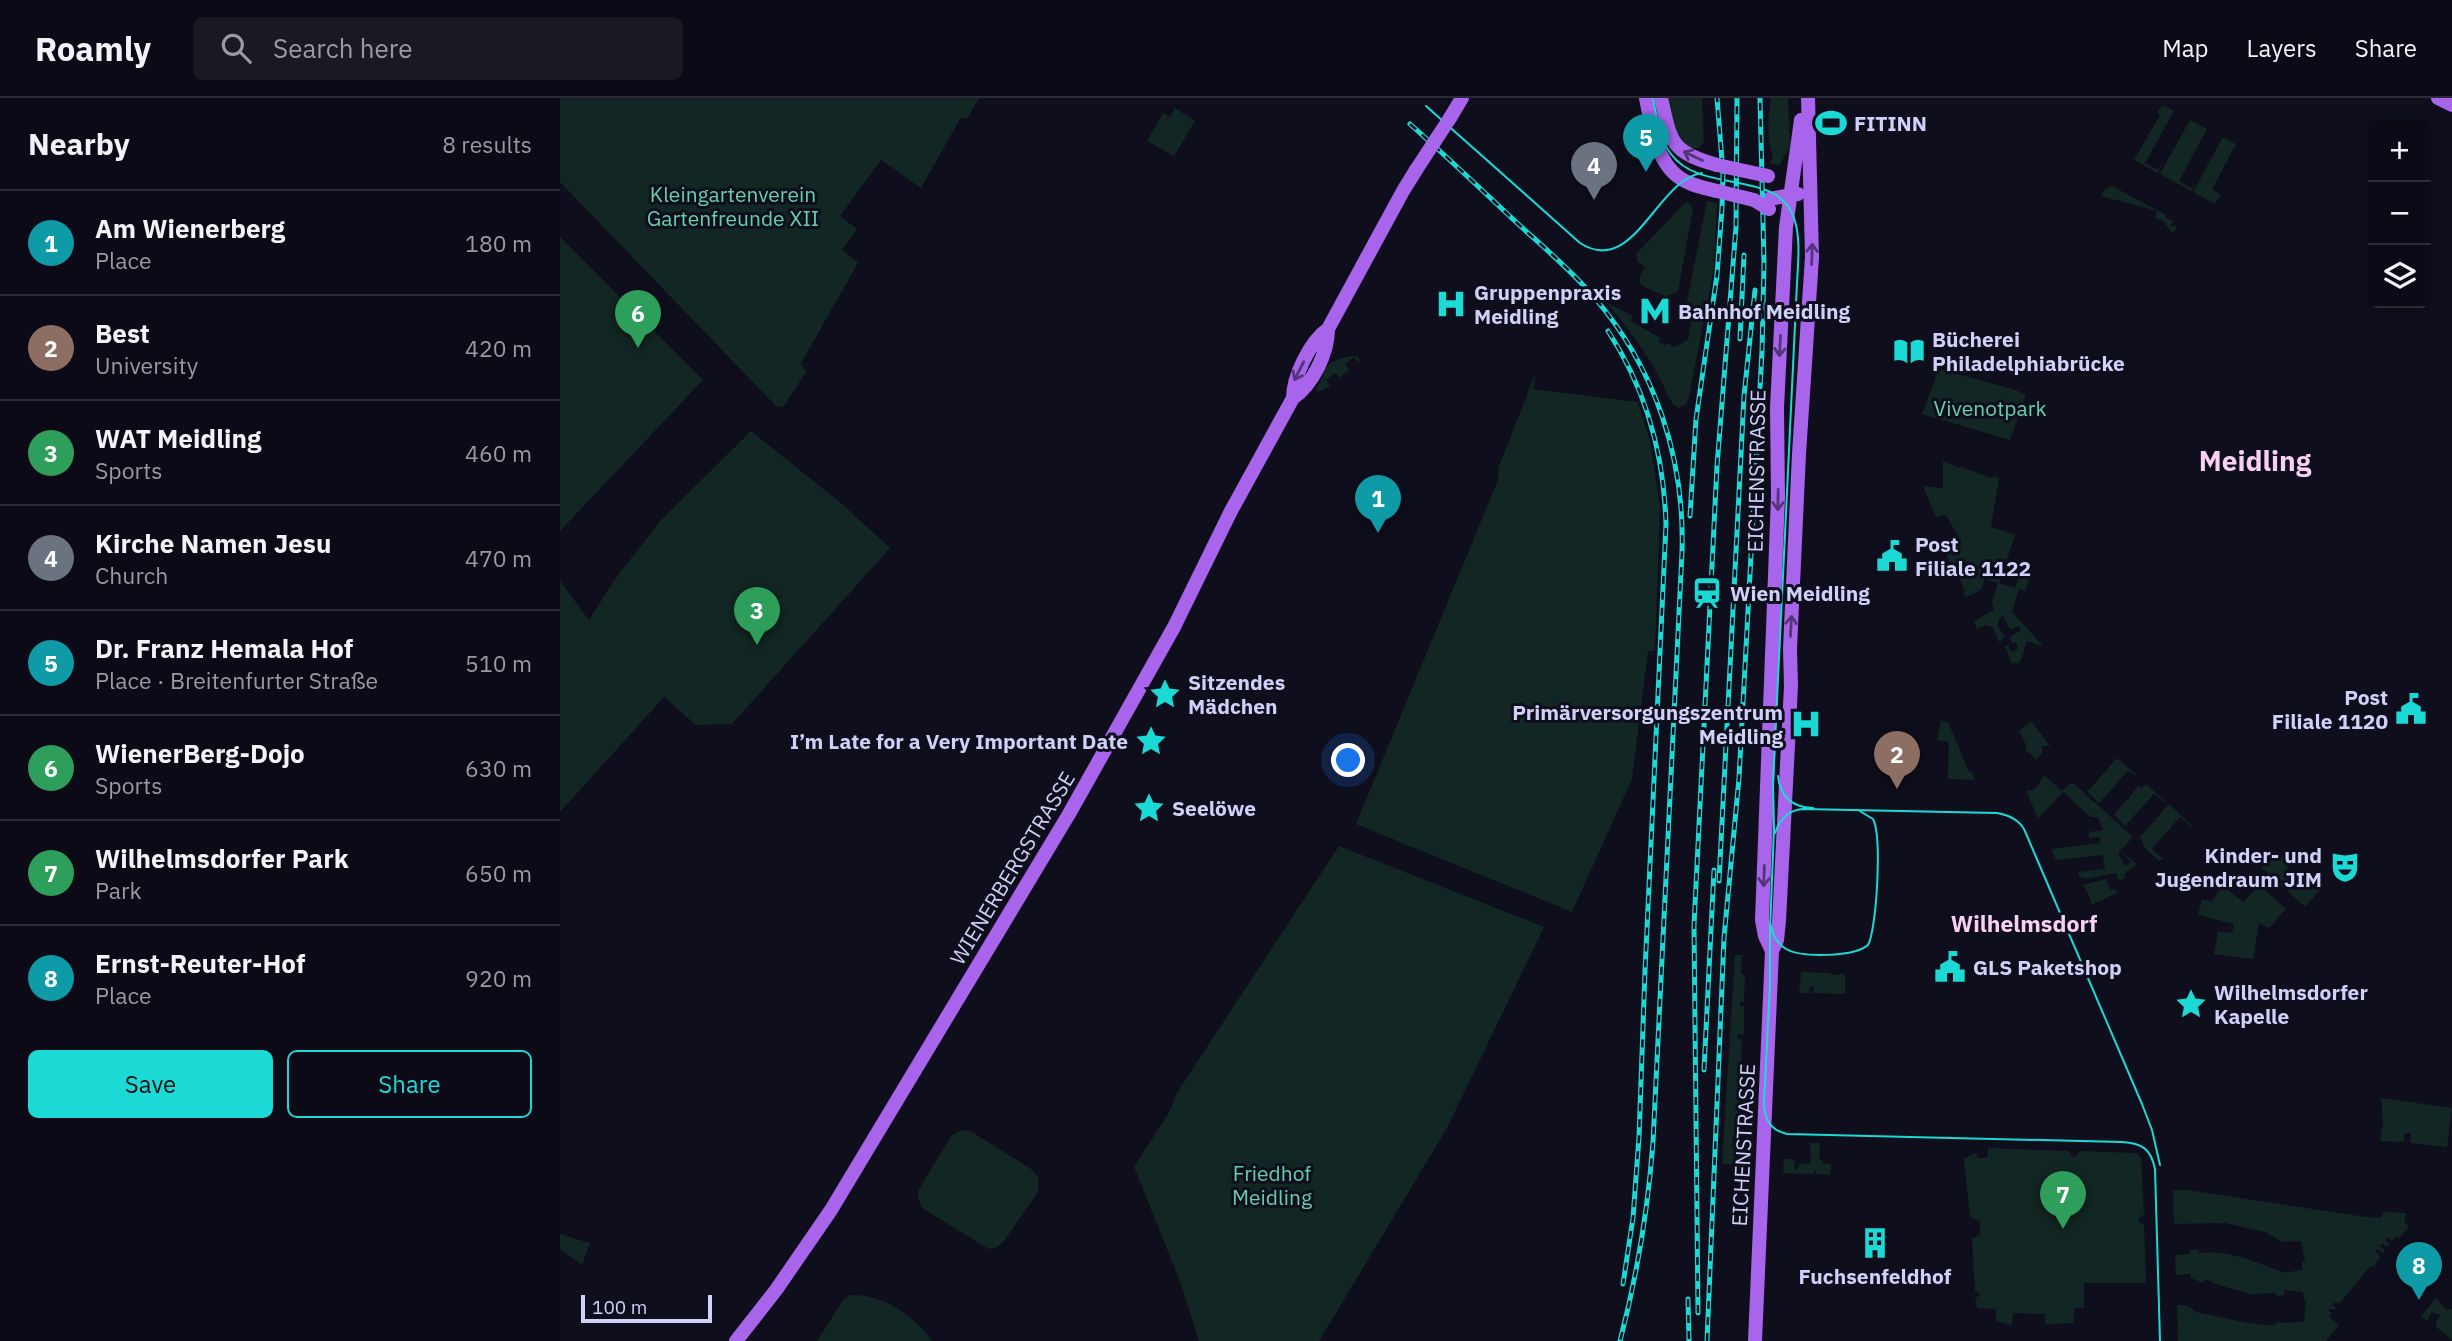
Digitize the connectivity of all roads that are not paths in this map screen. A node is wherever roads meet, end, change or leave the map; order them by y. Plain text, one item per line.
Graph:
1 (1462, 98) edge
2 (1646, 98) edge
3 (1661, 98) edge
4 (1801, 98) edge
5 (1808, 98) edge
6 (2438, 98) edge
7 (2452, 105) edge
8 (1798, 189) junction
9 (1764, 203) junction
10 (1786, 234) junction
11 (1772, 951) junction
12 (736, 1341) edge
13 (1755, 1341) edge

1 - 12 main road, WIENERBERGSTRASSE, bridge
2 - 9 main road, bridge
8 -> 3 main road, bridge
4 - 8 main road
5 - 8 main road
6 - 7 main road
8 - 9 main road
8 - 10 main road, EICHENSTRASSE
11 -> 8 main road, EICHENSTRASSE
9 - 10 main road
10 -> 11 main road, EICHENSTRASSE
11 - 13 main road, EICHENSTRASSE

